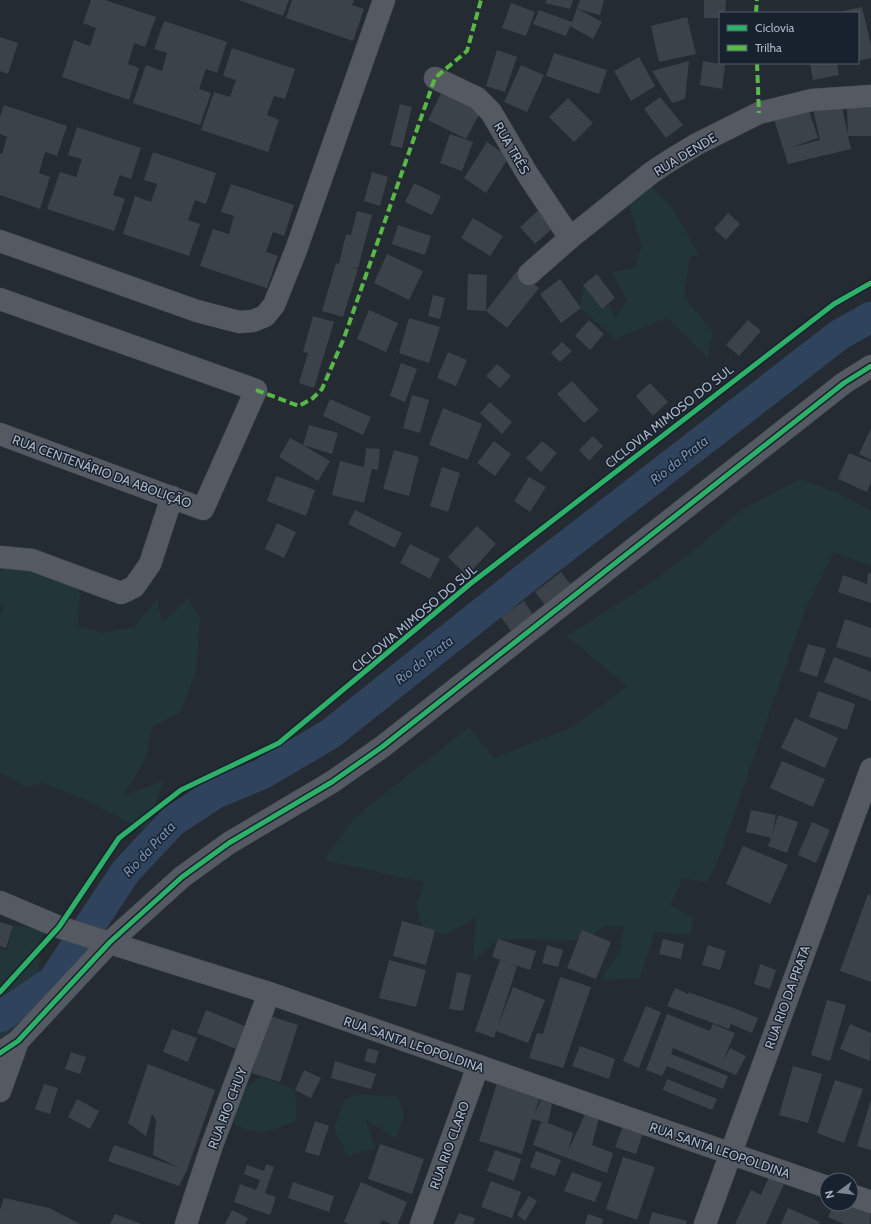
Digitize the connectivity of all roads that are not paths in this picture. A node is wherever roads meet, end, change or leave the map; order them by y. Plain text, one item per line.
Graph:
1 (384, 0) edge
2 (435, 78) dead end
3 (871, 96) edge
4 (570, 238) junction
5 (0, 241) edge
6 (529, 274) dead end
7 (0, 299) edge
8 (871, 366) edge
9 (0, 434) edge
10 (172, 498) junction
11 (0, 557) edge
12 (871, 770) edge
13 (0, 902) edge
14 (104, 940) junction
15 (269, 993) junction
16 (18, 1041) junction
17 (0, 1053) edge
18 (478, 1066) junction
19 (0, 1091) edge
20 (730, 1154) junction
21 (819, 1184) edge
22 (859, 1198) edge
23 (871, 1202) edge
24 (186, 1224) edge
25 (421, 1224) edge
26 (705, 1224) edge

1 - 5 street
2 - 4 street, RUA TRÊS
3 - 4 street, RUA DENDE
4 - 6 street, RUA DENDE
7 - 10 street, RUA CENTENÁRIO DA ABOLIÇÃO
8 - 14 street
9 - 10 street, RUA CENTENÁRIO DA ABOLIÇÃO
10 - 11 street
12 - 20 street, RUA RIO DA PRATA
13 - 14 street, RUA SANTA LEOPOLDINA
14 - 15 street, RUA SANTA LEOPOLDINA
14 - 16 street
15 - 18 street, RUA SANTA LEOPOLDINA
15 - 24 street, RUA RIO CHUY
16 - 17 street
16 - 19 street
18 - 20 street, RUA SANTA LEOPOLDINA
18 - 25 street, RUA RIO CLARO
20 - 21 street, RUA SANTA LEOPOLDINA
20 - 26 street, RUA RIO DA PRATA
22 - 23 street

